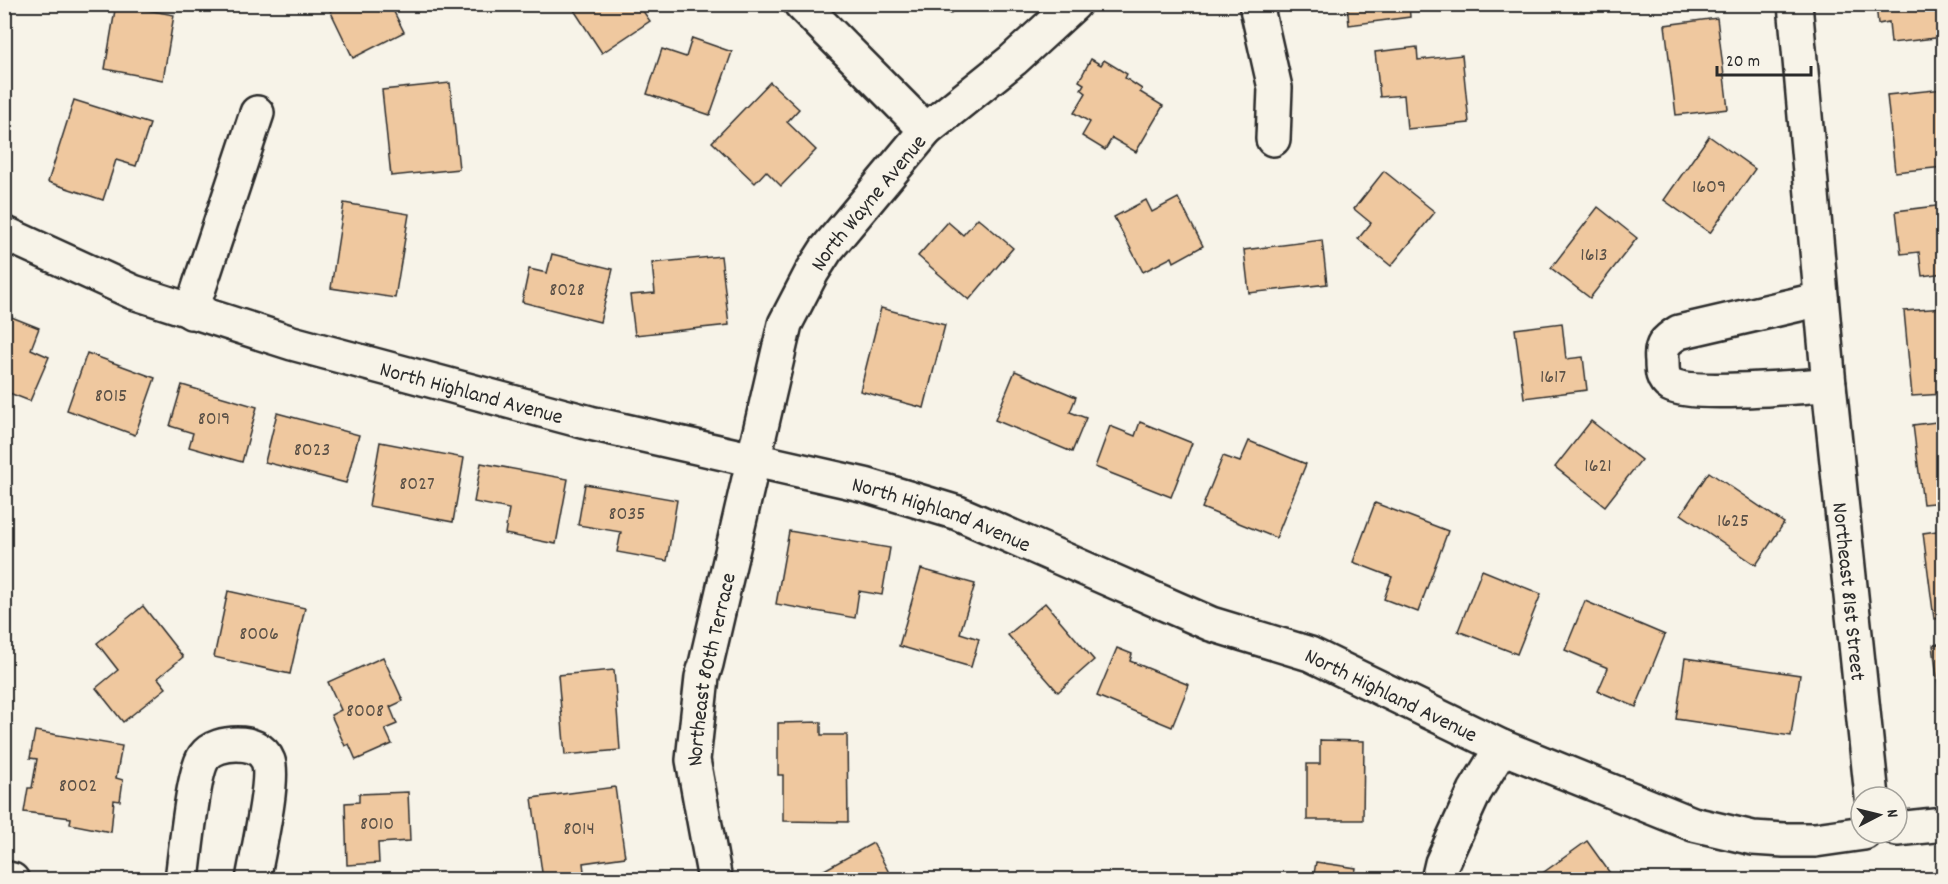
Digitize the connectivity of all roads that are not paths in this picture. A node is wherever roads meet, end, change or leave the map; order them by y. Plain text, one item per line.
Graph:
1 (801, 4) edge
2 (1074, 4) edge
3 (1256, 4) edge
4 (1796, 4) edge
5 (257, 113) dead end
6 (926, 130) junction
7 (1273, 139) dead end
8 (4, 233) edge
9 (1821, 298) junction
10 (191, 312) junction
11 (1828, 385) junction
12 (752, 460) junction
13 (1502, 747) junction
14 (1871, 785) edge
15 (1944, 824) edge
16 (1909, 828) edge
17 (1849, 835) edge
18 (4, 878) edge
19 (12, 879) edge
20 (182, 879) edge
21 (253, 879) edge
22 (715, 879) edge
23 (1438, 879) edge

1 - 6 street
2 - 6 street, North Wayne Avenue
3 - 7 street
4 - 9 street, Northeast 81st Street
5 - 10 street
6 - 12 street, North Wayne Avenue
8 - 10 street, North Highland Avenue
9 - 11 street, Northeast 81st Street
9 - 11 street
10 - 12 street, North Highland Avenue
11 - 14 street, Northeast 81st Street
12 - 13 street, North Highland Avenue
12 - 22 street, Northeast 80th Terrace
13 - 17 street, North Highland Avenue
13 - 23 street
15 - 16 street
18 - 19 street
20 - 21 street

